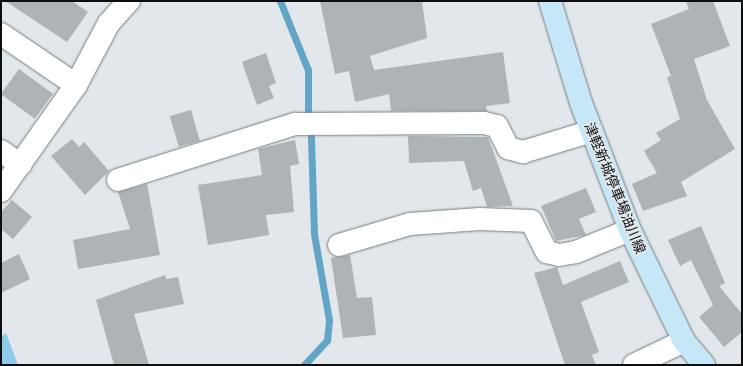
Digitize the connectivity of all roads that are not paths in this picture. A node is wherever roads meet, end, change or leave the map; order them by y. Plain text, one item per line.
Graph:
1 (128, 1) edge
2 (550, 1) edge
3 (1, 34) edge
4 (76, 85) junction
5 (592, 131) junction
6 (1, 151) edge
7 (20, 165) junction
8 (118, 180) dead end
9 (1, 191) edge
10 (630, 230) junction
11 (339, 244) dead end
12 (684, 341) junction
13 (634, 365) edge
14 (704, 365) edge

1 - 4 street
2 - 5 main road, 津軽新城停車場油川線
3 - 4 street
4 - 7 street
5 - 8 street
5 - 10 main road, 津軽新城停車場油川線
6 - 7 street
7 - 9 street
10 - 11 street
10 - 12 main road, 津軽新城停車場油川線
12 - 13 street
12 - 14 main road, 津軽新城停車場油川線

